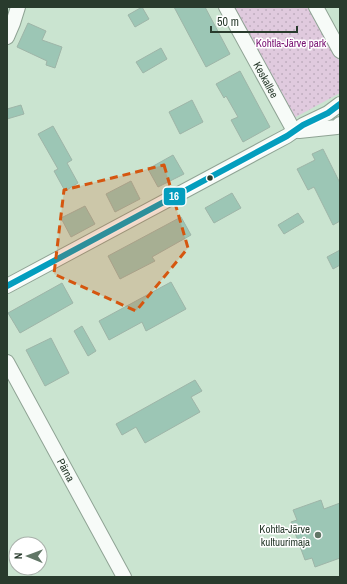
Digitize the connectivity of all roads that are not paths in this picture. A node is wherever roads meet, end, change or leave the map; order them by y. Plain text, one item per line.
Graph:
1 (18, 7) edge
2 (226, 7) edge
3 (316, 7) edge
4 (7, 37) edge
5 (340, 51) edge
6 (340, 104) edge
7 (328, 113) junction
8 (339, 128) edge
9 (294, 131) junction
10 (7, 286) edge
11 (7, 362) edge
12 (124, 577) edge

1 - 4 street
2 - 9 street, Keskallee
3 - 5 street
6 - 7 street
7 - 8 street
7 - 9 street
8 - 9 street
9 - 10 street
11 - 12 street, Pärna

